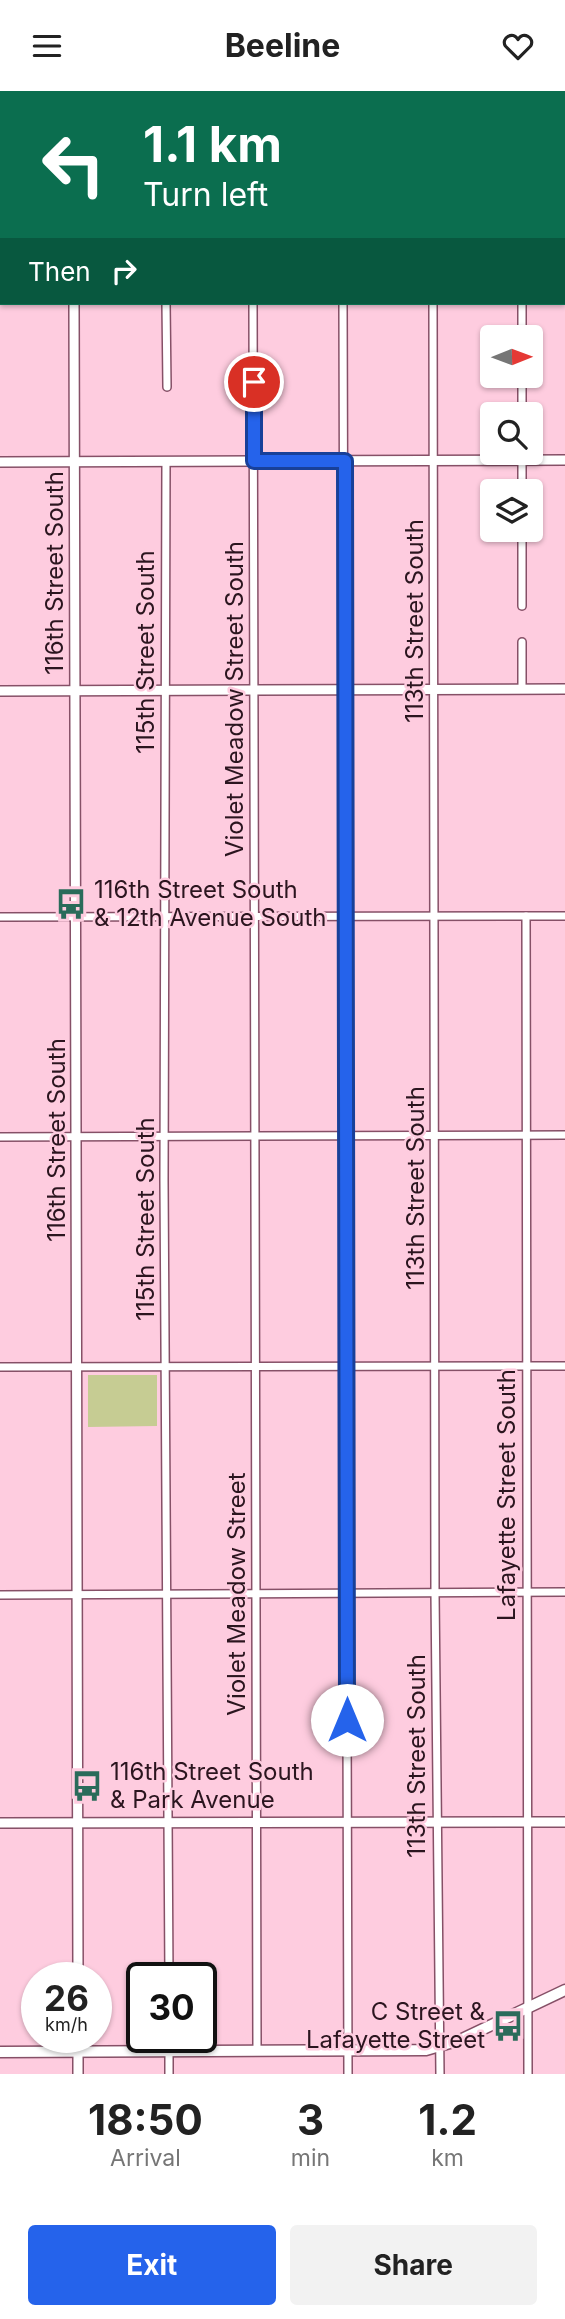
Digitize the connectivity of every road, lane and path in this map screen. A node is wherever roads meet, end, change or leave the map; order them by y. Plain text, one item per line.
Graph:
1 (74, 305) edge
2 (166, 305) edge
3 (253, 305) edge
4 (343, 305) edge
5 (433, 305) edge
6 (522, 305) edge
7 (522, 325) edge
8 (167, 387) dead end
9 (480, 458) edge
10 (543, 458) edge
11 (433, 460) junction
12 (565, 460) edge
13 (74, 461) junction
14 (166, 461) junction
15 (254, 461) junction
16 (345, 461) junction
17 (0, 462) edge
18 (522, 542) edge
19 (522, 607) dead end
20 (522, 642) dead end
21 (565, 688) edge
22 (522, 689) junction
23 (75, 690) junction
24 (164, 690) junction
25 (255, 690) junction
26 (346, 690) junction
27 (435, 690) junction
28 (0, 691) edge
29 (255, 916) junction
30 (346, 916) junction
31 (436, 916) junction
32 (526, 916) junction
33 (565, 916) edge
34 (0, 917) edge
35 (76, 917) junction
36 (165, 917) junction
37 (565, 1135) edge
38 (255, 1136) junction
39 (346, 1136) junction
40 (435, 1136) junction
41 (525, 1136) junction
42 (0, 1137) edge
43 (76, 1137) junction
44 (164, 1137) junction
45 (346, 1366) junction
46 (437, 1366) junction
47 (526, 1366) junction
48 (565, 1366) edge
49 (0, 1367) edge
50 (77, 1367) junction
51 (166, 1367) junction
52 (256, 1367) junction
53 (527, 1592) junction
54 (565, 1592) edge
55 (348, 1593) junction
56 (435, 1593) junction
57 (78, 1594) junction
58 (169, 1594) junction
59 (256, 1594) junction
60 (0, 1595) edge
61 (257, 1822) junction
62 (347, 1822) junction
63 (437, 1822) junction
64 (527, 1822) junction
65 (565, 1822) edge
66 (0, 1823) edge
67 (77, 1823) junction
68 (168, 1823) junction
69 (78, 1962) edge
70 (169, 1962) edge
71 (565, 1990) edge
72 (528, 2007) junction
73 (440, 2046) junction
74 (217, 2051) edge
75 (257, 2051) junction
76 (348, 2051) junction
77 (0, 2052) edge
78 (21, 2052) edge
79 (78, 2053) edge
80 (169, 2053) edge
81 (78, 2074) edge
82 (169, 2074) edge
83 (348, 2074) edge
84 (440, 2074) edge
85 (528, 2074) edge

1 - 13 street, 116th Street South
2 - 8 street
3 - 15 street, Violet Meadow Street South
4 - 16 street
5 - 11 street, 113th Street South
6 - 7 street
9 - 11 street
10 - 12 street
11 - 16 street
11 - 27 street, 113th Street South
13 - 14 street
13 - 17 street
13 - 23 street, 116th Street South
14 - 15 street
14 - 24 street, 115th Street South
15 - 16 street
15 - 25 street, Violet Meadow Street South
16 - 26 street
18 - 19 street
20 - 22 street
21 - 22 street
22 - 27 street
23 - 24 street
23 - 28 street
23 - 35 street, 116th Street South
24 - 25 street
24 - 36 street, 115th Street South
25 - 26 street
25 - 29 street, Violet Meadow Street South
26 - 27 street
26 - 30 street
27 - 31 street, 113th Street South
29 - 30 street
29 - 36 street
29 - 38 street, Violet Meadow Street South
30 - 31 street
30 - 39 street
31 - 32 street
31 - 40 street, 113th Street South
32 - 33 street
32 - 41 street, Lafayette Street South
34 - 35 street
35 - 36 street
35 - 43 street, 116th Street South
36 - 44 street, 115th Street South
37 - 41 street
38 - 39 street
38 - 44 street
38 - 52 street, Violet Meadow Street
39 - 40 street
39 - 45 street
40 - 41 street
40 - 46 street, 113th Street South
41 - 47 street, Lafayette Street South
42 - 43 street
43 - 44 street
43 - 50 street, 116th Street South
44 - 51 street, 115th Street South
45 - 46 street
45 - 52 street
45 - 55 street
46 - 47 street
46 - 56 street, 113th Street South
47 - 48 street
47 - 53 street, Lafayette Street South
49 - 50 street
50 - 51 street
50 - 57 street, 116th Street South
51 - 52 street
51 - 58 street, 115th Street South
52 - 59 street, Violet Meadow Street
53 - 54 street
53 - 56 street
53 - 64 street, Lafayette Street South
55 - 56 street
55 - 59 street
55 - 62 street
56 - 63 street, 113th Street South
57 - 58 street
57 - 60 street
57 - 67 street, 116th Street South
58 - 59 street
58 - 68 street, 115th Street South
59 - 61 street, Violet Meadow Street
61 - 62 street
61 - 68 street
61 - 75 street, Violet Meadow Street
62 - 63 street
62 - 76 street
63 - 64 street
63 - 73 street, 113th Street South
64 - 65 street
64 - 72 street, Lafayette Street South
66 - 67 street
67 - 68 street
67 - 69 street, 116th Street South
68 - 70 street, 115th Street South
71 - 72 main road
72 - 73 main road
72 - 85 street, Lafayette Street South
73 - 76 main road
73 - 84 street, 113th Street South
74 - 75 main road
75 - 76 main road
76 - 83 street
77 - 78 main road
79 - 81 street
80 - 82 street

